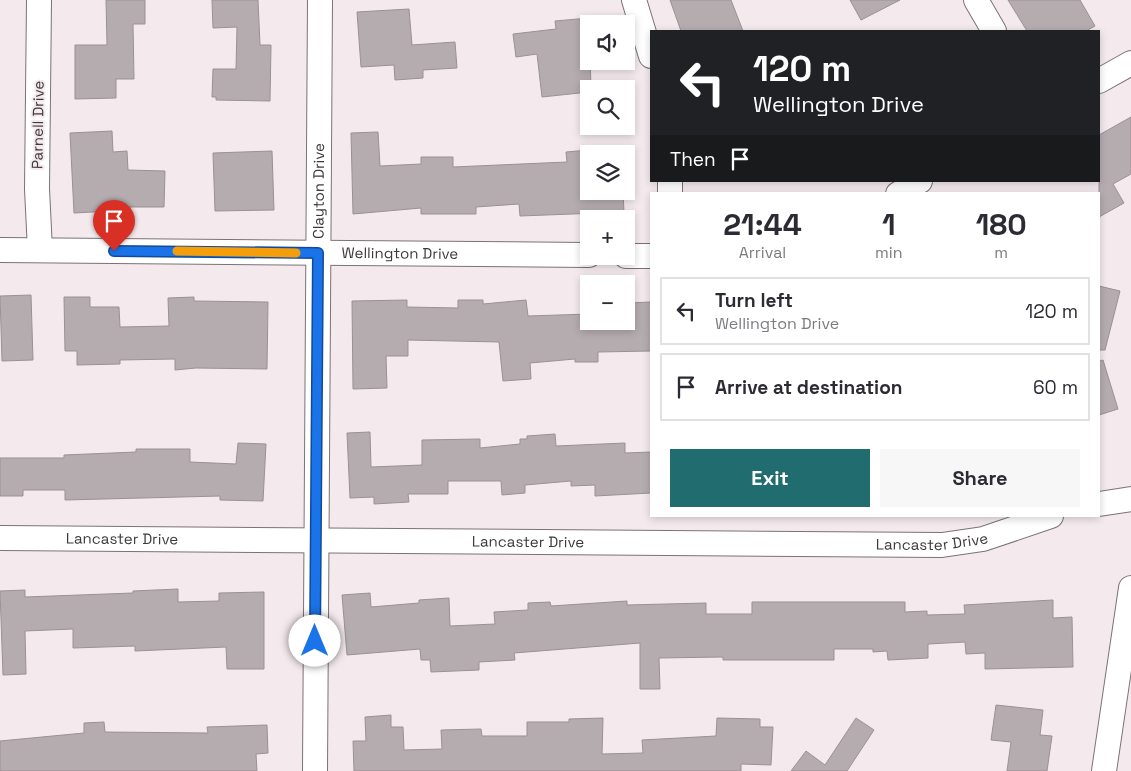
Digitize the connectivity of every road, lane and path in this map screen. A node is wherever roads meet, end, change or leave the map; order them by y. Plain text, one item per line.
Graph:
1 (39, 0) edge
2 (320, 0) edge
3 (634, 0) edge
4 (976, 0) edge
5 (993, 30) edge
6 (650, 53) edge
7 (1131, 63) edge
8 (1100, 80) edge
9 (918, 182) edge
10 (901, 192) edge
11 (0, 250) edge
12 (40, 250) junction
13 (318, 253) junction
14 (580, 255) edge
15 (635, 256) edge
16 (650, 256) edge
17 (1131, 499) edge
18 (1100, 504) edge
19 (1048, 517) edge
20 (0, 538) edge
21 (315, 542) junction
22 (1131, 588) edge
23 (315, 771) edge
24 (1104, 771) edge

1 - 12 street, Parnell Drive
2 - 13 street, Clayton Drive
3 - 6 street
4 - 5 street
7 - 8 street
9 - 10 street
11 - 12 street, Wellington Drive
12 - 13 street, Wellington Drive
13 - 14 street, Wellington Drive
13 - 21 street, Clayton Drive
15 - 16 street
17 - 18 street
19 - 21 street, Lancaster Drive
20 - 21 street, Lancaster Drive
21 - 23 street, Clayton Drive
22 - 24 street

